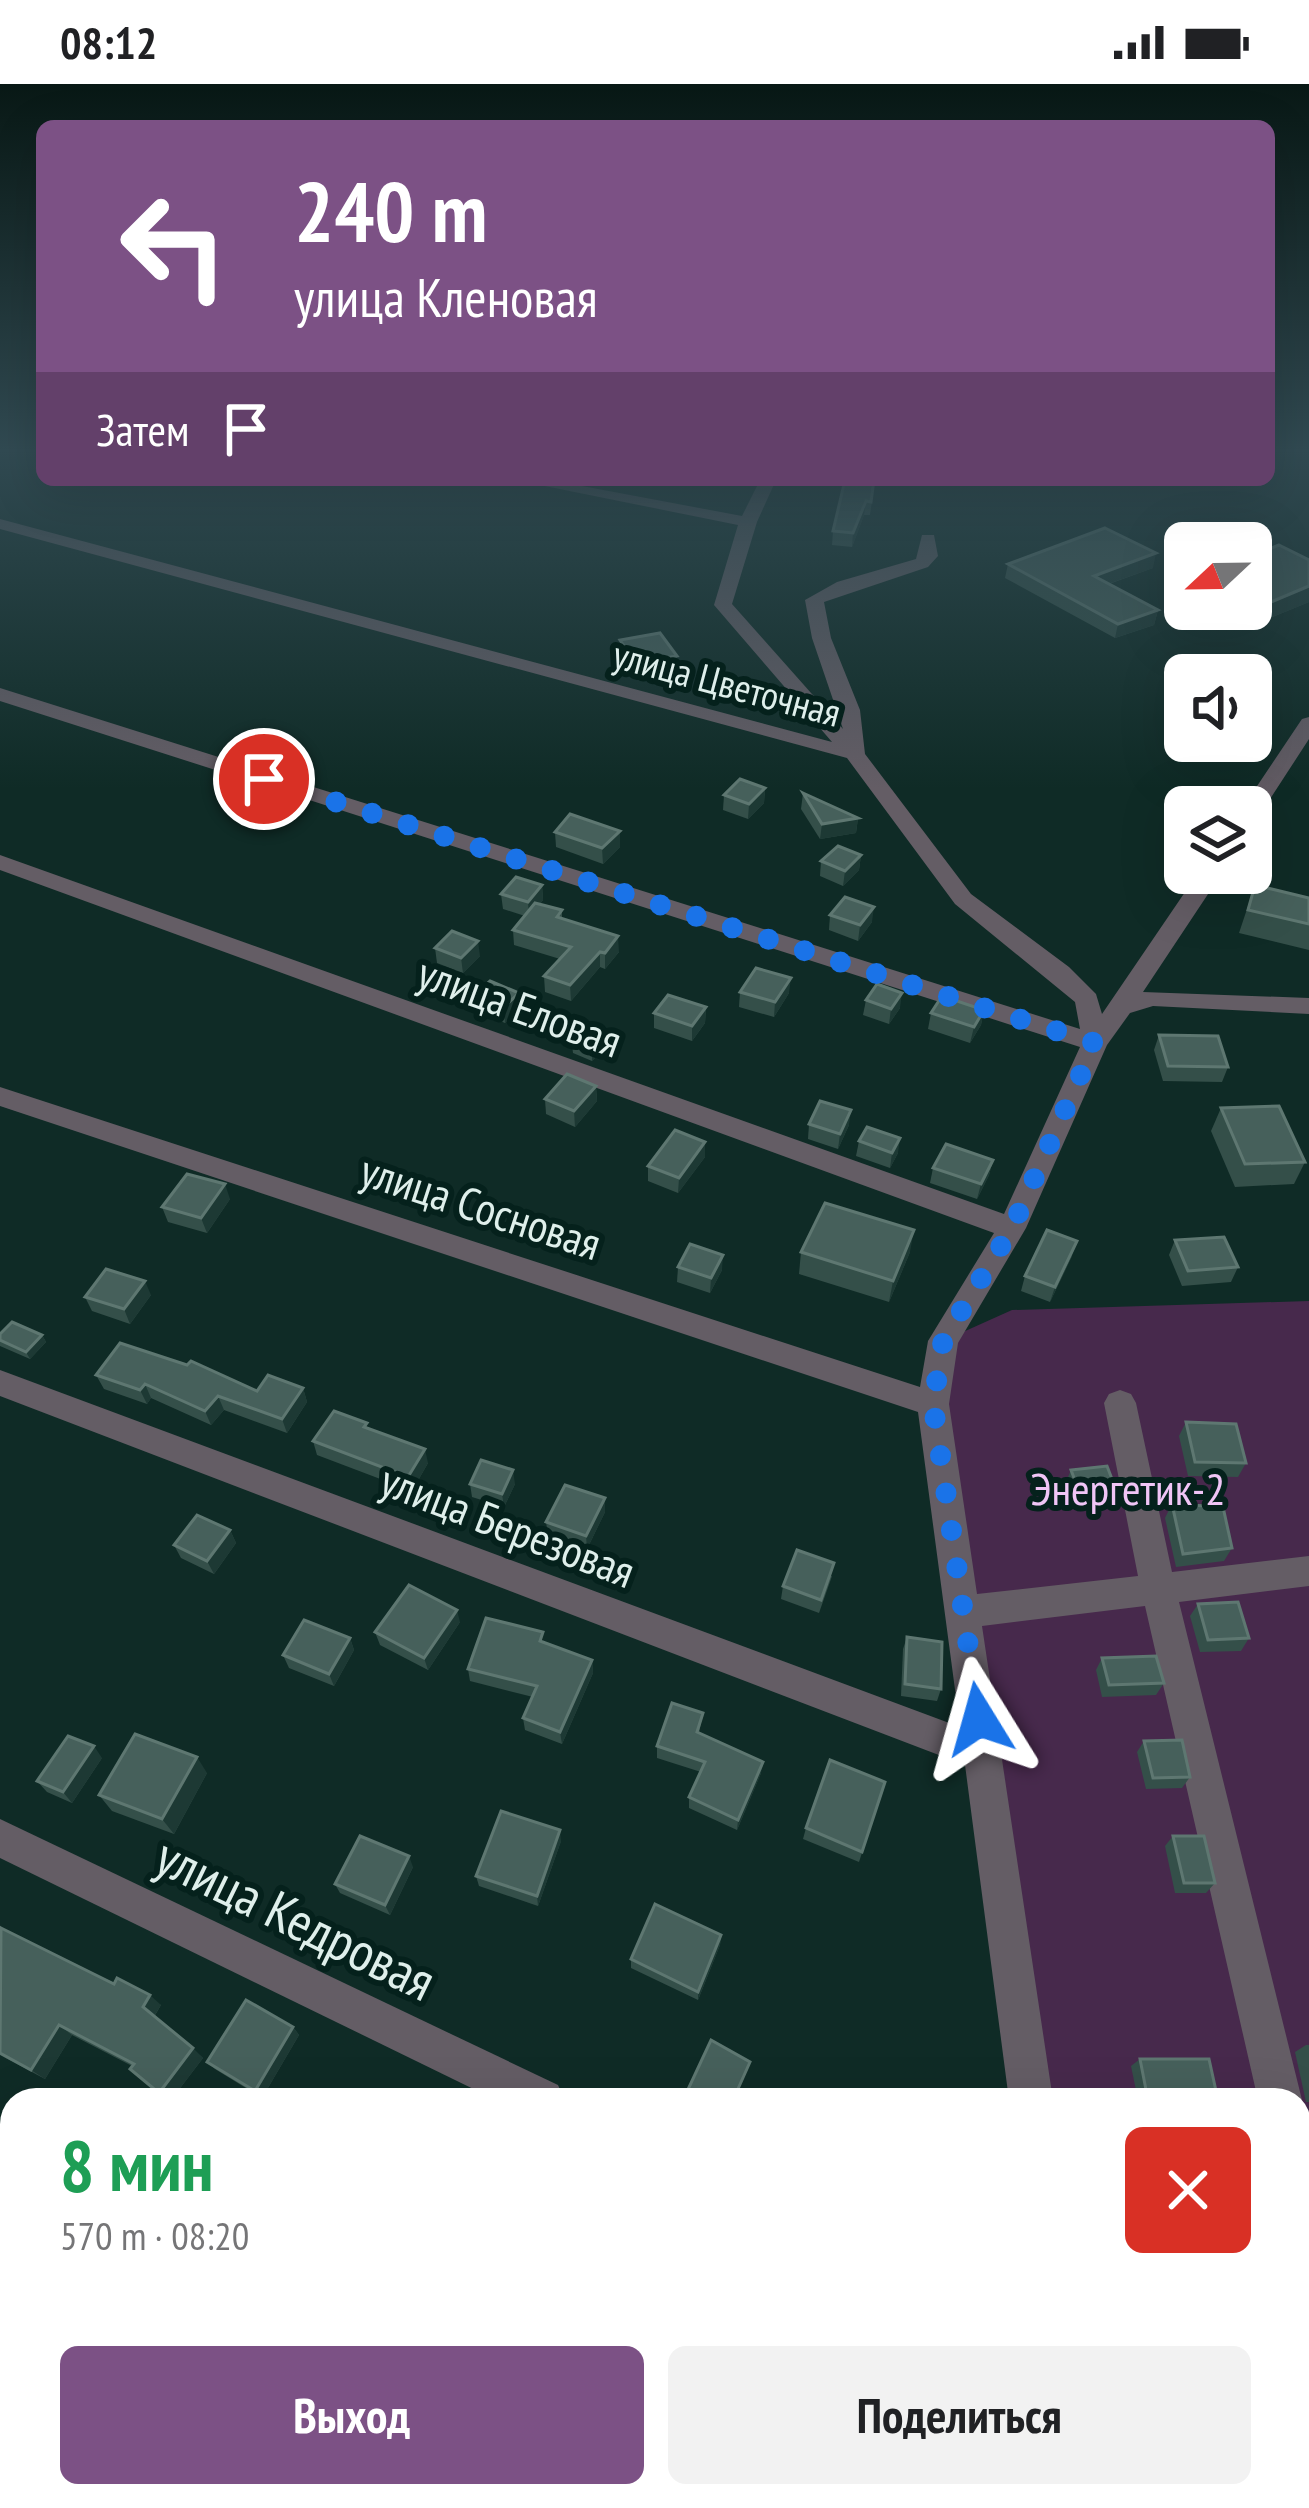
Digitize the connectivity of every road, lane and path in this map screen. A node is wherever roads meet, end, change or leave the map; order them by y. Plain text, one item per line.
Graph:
1 (145, 563) edge
2 (736, 563) edge
3 (922, 563) edge
4 (0, 694) edge
5 (1309, 723) edge
6 (854, 754) junction
7 (1267, 786) edge
8 (0, 862) edge
9 (1196, 894) edge
10 (1309, 1006) edge
11 (1121, 1007) junction
12 (1095, 1043) junction
13 (0, 1096) edge
14 (1012, 1228) junction
15 (0, 1384) edge
16 (1120, 1403) dead end
17 (933, 1404) junction
18 (1309, 1571) edge
19 (1158, 1588) junction
20 (963, 1612) junction
21 (984, 1754) junction
22 (0, 1838) edge
23 (518, 2088) edge
24 (1029, 2088) edge
25 (1277, 2088) edge

1 - 6 street, улица Цветочная
2 - 6 street
3 - 6 street
4 - 12 street
5 - 7 street
6 - 12 street, улица Цветочная
8 - 14 street, улица Еловая
9 - 11 street
10 - 11 street
11 - 12 street
12 - 14 street
13 - 17 street, улица Сосновая
14 - 17 street
15 - 21 street, улица Березовая
16 - 19 street
17 - 20 street
18 - 19 street
19 - 20 street
19 - 25 street
20 - 21 street
21 - 24 street
22 - 23 street, улица Кедровая

